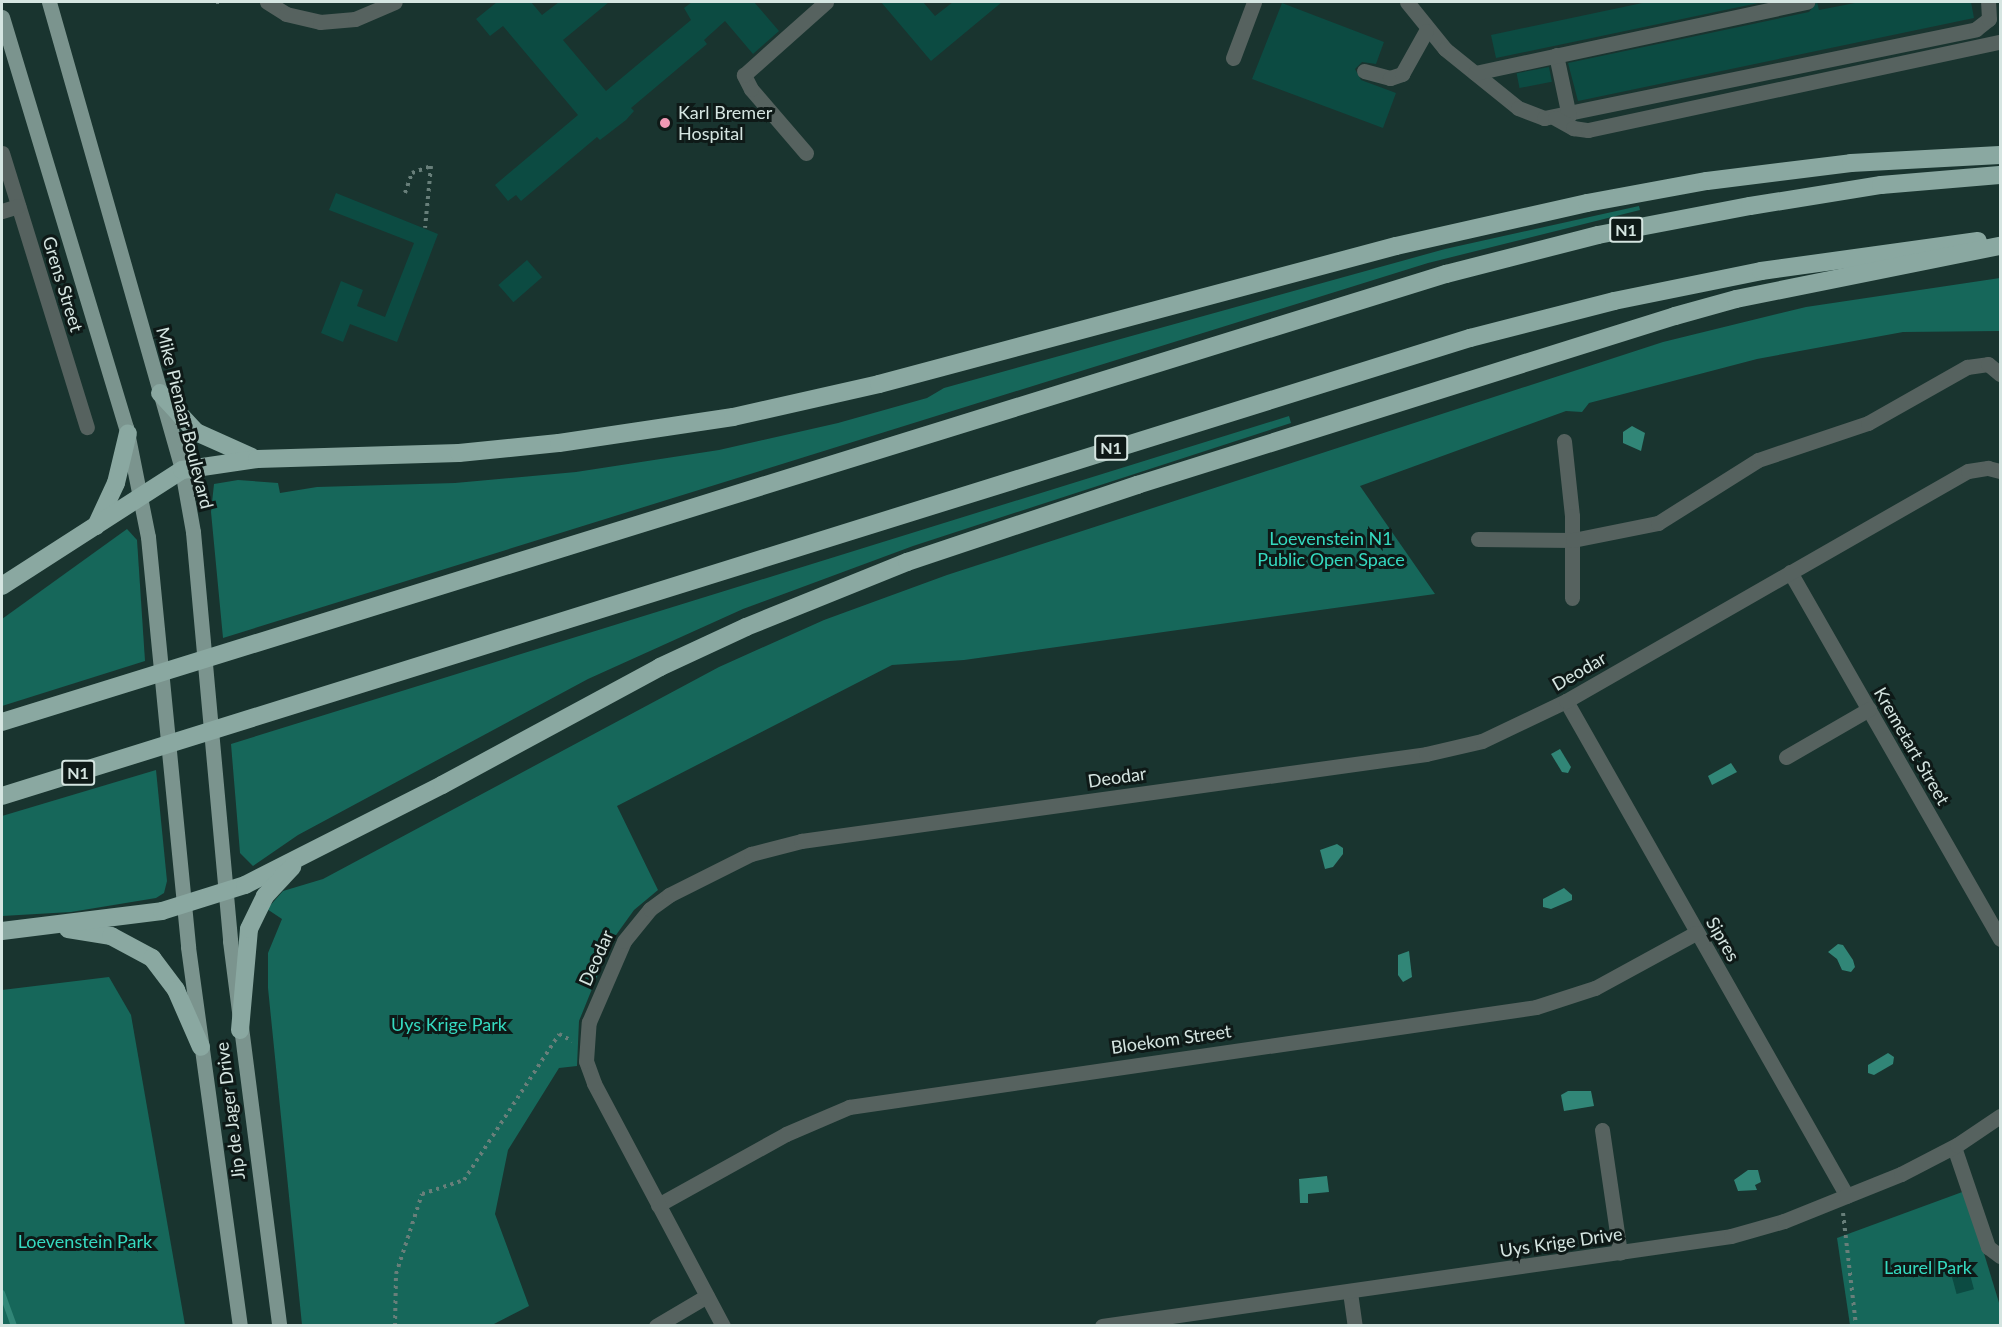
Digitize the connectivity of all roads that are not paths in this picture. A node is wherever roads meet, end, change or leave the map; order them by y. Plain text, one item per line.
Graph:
1 (49, 2) edge
2 (267, 2) edge
3 (395, 2) edge
4 (826, 2) edge
5 (1254, 2) edge
6 (1407, 2) edge
7 (1807, 2) edge
8 (1988, 2) edge
9 (2, 17) edge
10 (1426, 31) junction
11 (2001, 42) edge
12 (1556, 55) junction
13 (1233, 58) dead end
14 (1364, 71) dead end
15 (1475, 73) junction
16 (1562, 117) junction
17 (2, 153) edge
18 (806, 153) dead end
19 (2001, 155) edge
20 (2001, 175) edge
21 (18, 206) junction
22 (2, 211) edge
23 (2001, 239) edge
24 (2001, 246) edge
25 (2001, 374) edge
26 (160, 393) junction
27 (87, 427) dead end
28 (128, 433) junction
29 (1564, 441) dead end
30 (257, 459) junction
31 (182, 470) junction
32 (2001, 471) edge
33 (140, 496) junction
34 (96, 526) junction
35 (1478, 539) dead end
36 (1573, 540) junction
37 (1790, 572) junction
38 (2, 586) edge
39 (1572, 598) dead end
40 (1566, 701) junction
41 (1869, 709) junction
42 (2, 722) edge
43 (1786, 757) dead end
44 (2, 796) edge
45 (311, 850) junction
46 (224, 892) junction
47 (184, 904) junction
48 (35, 926) junction
49 (2, 931) edge
50 (1696, 933) junction
51 (2001, 939) edge
52 (240, 1029) junction
53 (201, 1047) junction
54 (2001, 1116) edge
55 (1602, 1130) dead end
56 (1954, 1147) junction
57 (1847, 1196) junction
58 (658, 1205) junction
59 (1620, 1253) junction
60 (2001, 1256) edge
61 (1350, 1292) junction
62 (707, 1296) junction
63 (240, 1326) edge
64 (279, 1326) edge
65 (656, 1326) edge
66 (723, 1326) edge
67 (1102, 1326) edge
68 (1355, 1326) edge

1 - 26 main road, Mike Pienaar Boulevard
2 - 3 street
4 - 18 street
5 - 13 street
6 - 10 street
7 - 12 street
8 - 16 street
9 - 28 main road
10 - 14 street
10 - 15 street
11 - 16 street
12 - 15 street
12 - 16 street
15 - 16 street
17 - 21 street, Grens Street
19 - 30 highway
20 - 42 highway, N1
21 - 22 street
21 - 27 street, Grens Street
23 - 44 highway, N1
24 - 45 highway
25 - 36 street
26 - 30 highway
26 - 31 main road, Mike Pienaar Boulevard
28 - 33 main road
28 - 34 highway
29 - 36 street
30 - 31 highway
31 - 33 highway
31 - 46 main road, Mike Pienaar Boulevard
32 - 37 street, Deodar
33 - 34 highway
33 - 47 main road
34 - 38 highway
35 - 36 street
36 - 39 street
37 - 40 street, Deodar
37 - 41 street, Kremetart Street
40 - 50 street, Sipres
40 - 58 street, Deodar
41 - 43 street
41 - 51 street, Kremetart Street
45 - 46 highway
45 - 52 highway
46 - 47 highway
46 - 52 main road, Jip de Jager Drive
47 - 48 highway
47 - 53 main road, Jip de Jager Drive
48 - 49 highway
48 - 53 highway
50 - 57 street, Sipres
50 - 58 street, Bloekom Street
52 - 64 main road, Jip de Jager Drive
53 - 63 main road, Jip de Jager Drive
54 - 56 street, Uys Krige Drive
55 - 59 street
56 - 57 street, Uys Krige Drive
56 - 60 street
57 - 59 street, Uys Krige Drive
58 - 62 street, Deodar
59 - 61 street, Uys Krige Drive
61 - 67 street, Uys Krige Drive
61 - 68 street
62 - 65 street
62 - 66 street, Deodar

